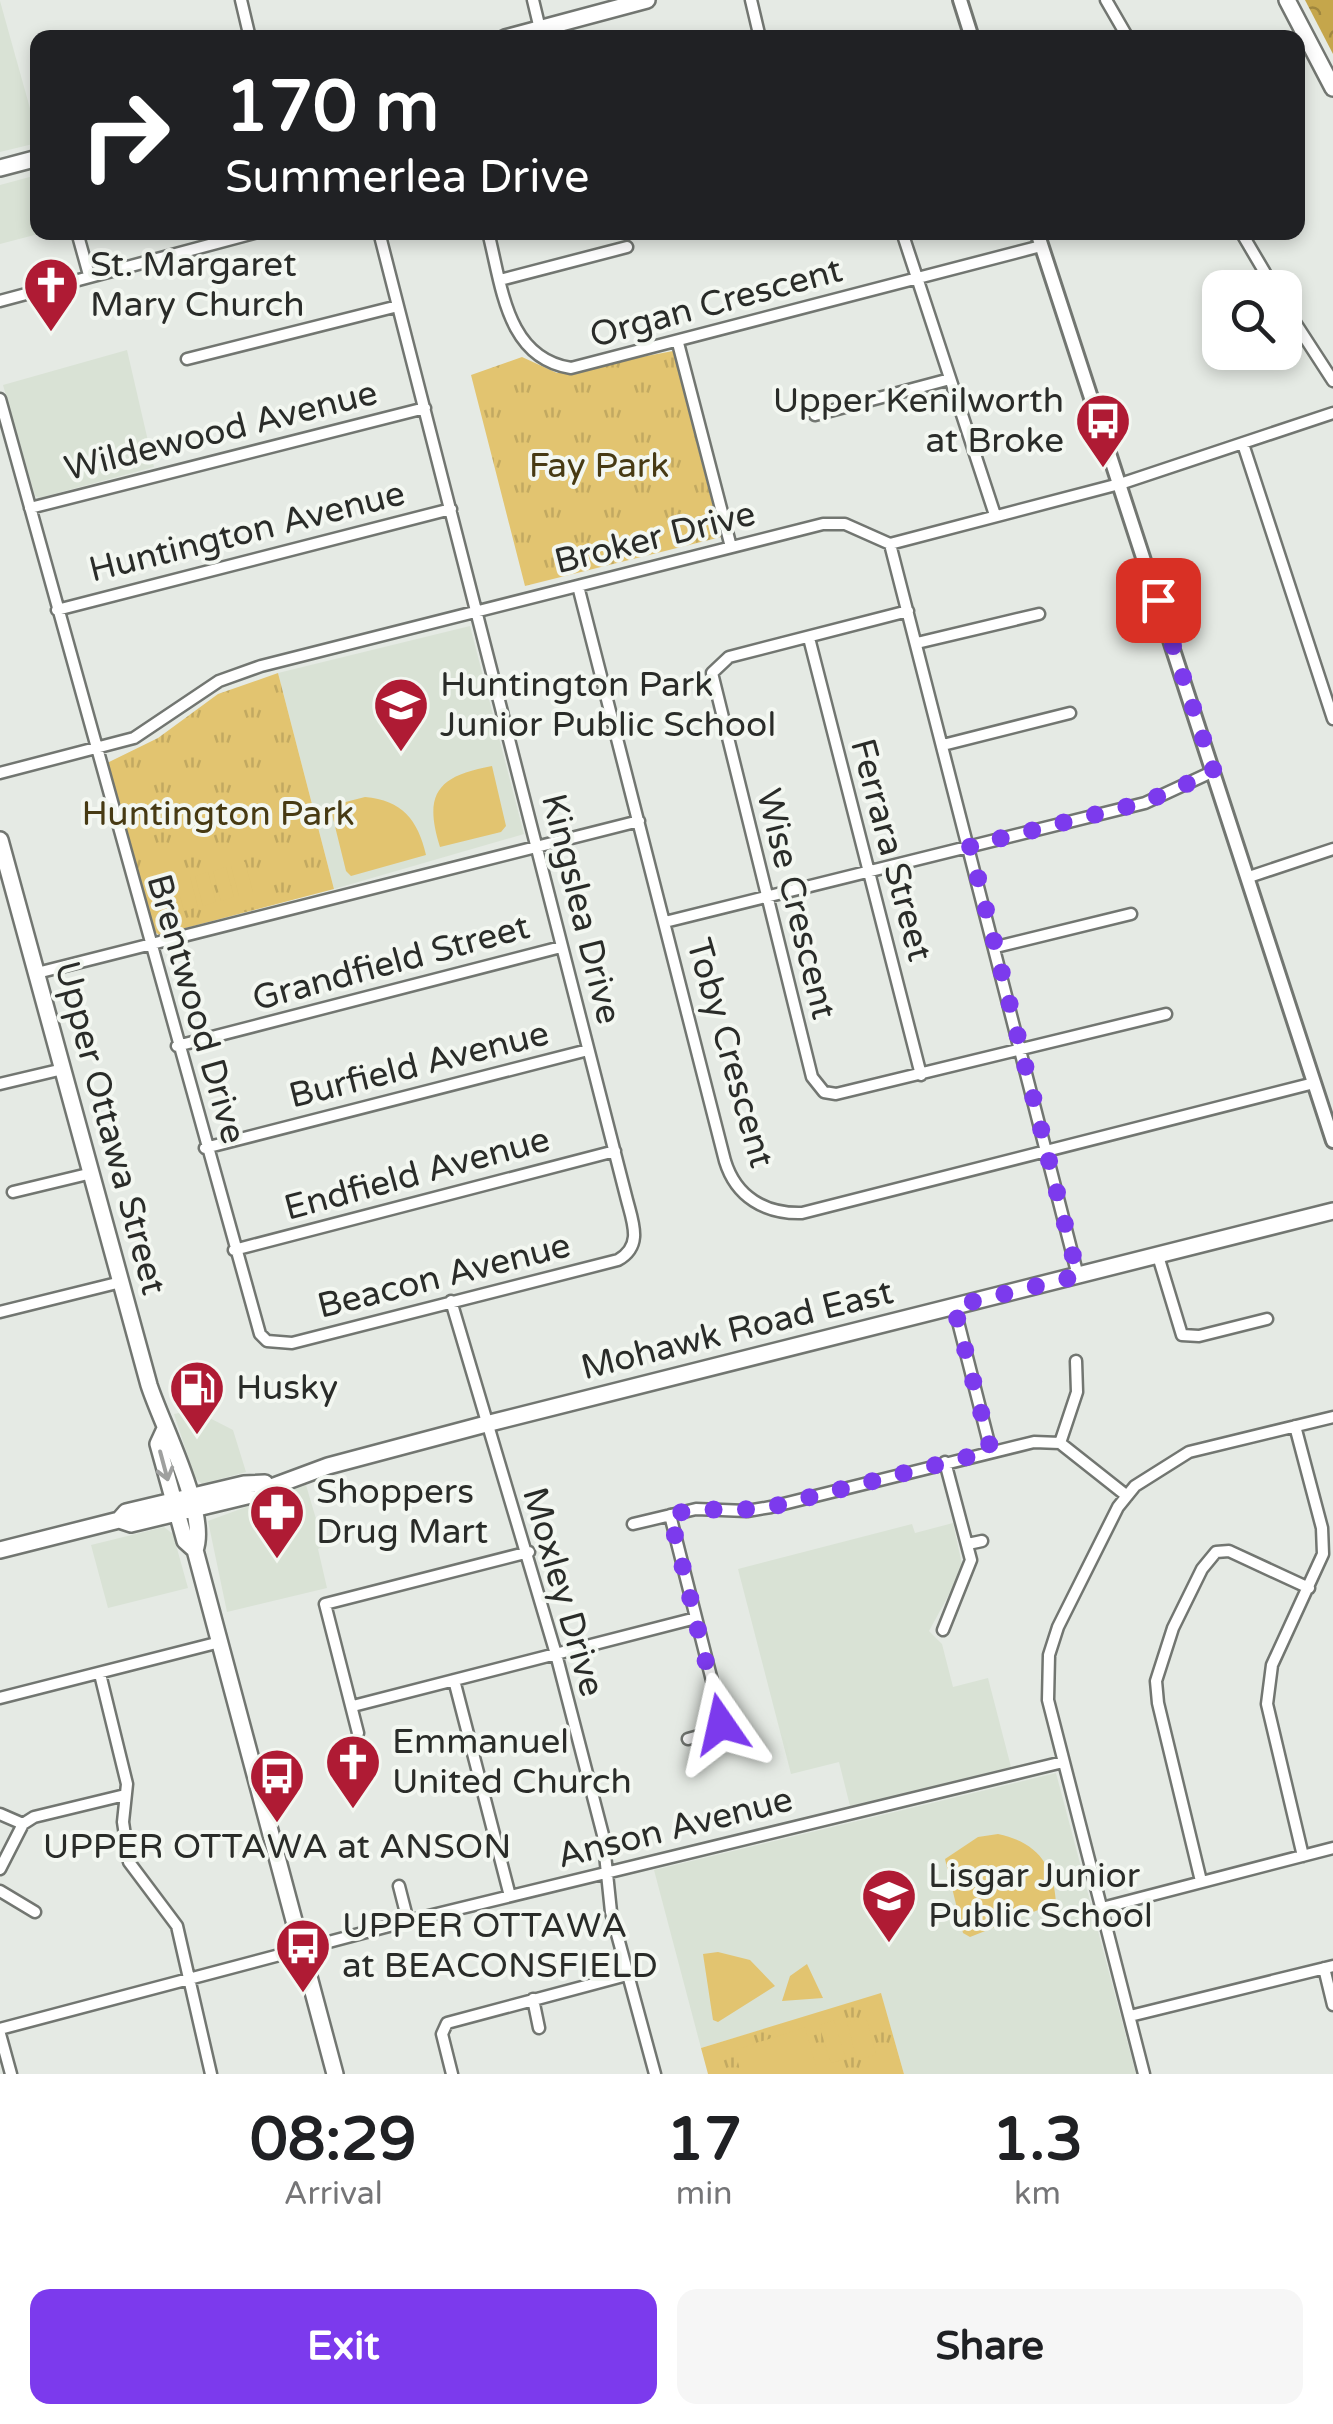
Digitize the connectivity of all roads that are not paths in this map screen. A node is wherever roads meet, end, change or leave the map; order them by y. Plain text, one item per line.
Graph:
1 (242, 0) edge
2 (533, 0) edge
3 (646, 0) edge
4 (751, 0) edge
5 (960, 0) edge
6 (1106, 0) edge
7 (1287, 0) edge
8 (540, 28) junction
9 (248, 30) edge
10 (533, 30) edge
11 (758, 30) edge
12 (969, 30) edge
13 (1123, 30) edge
14 (1303, 30) edge
15 (1305, 34) edge
16 (1333, 88) edge
17 (30, 160) edge
18 (0, 168) edge
19 (79, 240) edge
20 (227, 240) edge
21 (381, 240) edge
22 (490, 240) edge
23 (905, 240) edge
24 (1039, 240) edge
25 (1246, 240) edge
26 (627, 248) dead end
27 (1263, 270) edge
28 (89, 276) junction
29 (917, 279) junction
30 (500, 280) junction
31 (0, 301) edge
32 (398, 306) junction
33 (1302, 333) edge
34 (678, 342) junction
35 (186, 359) dead end
36 (950, 379) junction
37 (1333, 381) edge
38 (0, 399) edge
39 (425, 408) junction
40 (1333, 413) edge
41 (815, 415) dead end
42 (1242, 444) junction
43 (1120, 484) junction
44 (30, 508) junction
45 (451, 508) junction
46 (995, 515) junction
47 (890, 544) junction
48 (731, 547) junction
49 (578, 586) junction
50 (56, 610) junction
51 (477, 611) junction
52 (908, 612) junction
53 (1039, 614) dead end
54 (810, 638) junction
55 (916, 643) junction
56 (1070, 713) dead end
57 (1333, 719) edge
58 (944, 744) junction
59 (95, 748) junction
60 (1214, 772) junction
61 (0, 773) edge
62 (639, 822) junction
63 (0, 840) edge
64 (970, 846) junction
65 (536, 847) junction
66 (1333, 850) edge
67 (869, 871) junction
68 (1249, 877) junction
69 (766, 896) junction
70 (1131, 914) dead end
71 (665, 922) junction
72 (150, 946) junction
73 (561, 947) junction
74 (996, 947) junction
75 (36, 973) junction
76 (1166, 1014) dead end
77 (178, 1046) junction
78 (588, 1050) junction
79 (1022, 1050) junction
80 (63, 1069) junction
81 (921, 1074) junction
82 (1314, 1083) junction
83 (0, 1084) edge
84 (1333, 1142) edge
85 (206, 1148) junction
86 (614, 1151) junction
87 (1047, 1151) junction
88 (92, 1172) junction
89 (13, 1192) dead end
90 (1333, 1211) edge
91 (234, 1250) junction
92 (631, 1250) joint
93 (1158, 1256) junction
94 (1078, 1276) junction
95 (121, 1282) junction
96 (451, 1301) junction
97 (954, 1306) junction
98 (0, 1312) edge
99 (1268, 1319) dead end
100 (267, 1341) joint
101 (1076, 1361) dead end
102 (1333, 1417) edge
103 (486, 1424) junction
104 (1295, 1426) junction
105 (1060, 1443) junction
106 (991, 1451) junction
107 (945, 1462) junction
108 (1128, 1496) junction
109 (183, 1505) junction
110 (670, 1515) junction
111 (633, 1524) dead end
112 (982, 1541) dead end
113 (968, 1544) junction
114 (0, 1550) edge
115 (529, 1552) junction
116 (1309, 1588) junction
117 (696, 1618) junction
118 (943, 1630) dead end
119 (220, 1642) junction
120 (556, 1654) junction
121 (100, 1674) junction
122 (454, 1680) junction
123 (0, 1698) edge
124 (353, 1706) junction
125 (358, 1733) dead end
126 (688, 1739) dead end
127 (1063, 1762) junction
128 (125, 1796) junction
129 (0, 1814) edge
130 (22, 1824) junction
131 (1333, 1848) edge
132 (1303, 1856) junction
133 (0, 1869) edge
134 (608, 1872) junction
135 (1202, 1880) junction
136 (399, 1886) dead end
137 (0, 1891) edge
138 (510, 1896) junction
139 (1102, 1908) junction
140 (35, 1912) dead end
141 (408, 1921) junction
142 (300, 1949) junction
143 (1329, 1967) edge
144 (627, 1975) junction
145 (190, 1979) junction
146 (534, 1999) junction
147 (1333, 2005) edge
148 (1130, 2016) junction
149 (539, 2028) dead end
150 (0, 2031) edge
151 (11, 2074) edge
152 (211, 2074) edge
153 (335, 2074) edge
154 (452, 2074) edge
155 (654, 2074) edge
156 (1144, 2074) edge

1 - 9 street
2 - 8 street
3 - 8 main road
4 - 11 street
5 - 12 street
6 - 13 street
7 - 14 main road
8 - 10 main road
15 - 16 main road
17 - 18 main road
19 - 28 street
20 - 28 street
21 - 32 street, Kingslea Drive
22 - 30 street, Organ Crescent
23 - 29 street
24 - 29 street, Organ Crescent
24 - 43 street
25 - 27 street
26 - 30 street
28 - 31 street
29 - 34 street, Organ Crescent
29 - 36 street
30 - 34 street, Organ Crescent
32 - 35 street
32 - 39 street, Kingslea Drive
33 - 37 street
34 - 48 street
36 - 41 street
36 - 46 street
38 - 44 street, Brentwood Drive
39 - 44 street, Wildewood Avenue
39 - 45 street, Kingslea Drive
40 - 42 street
42 - 43 street
42 - 57 street
43 - 46 street
43 - 60 street
44 - 50 street, Brentwood Drive
45 - 50 street, Huntington Avenue
45 - 51 street, Kingslea Drive
46 - 47 street
47 - 48 street, Broker Drive
47 - 52 street
48 - 49 street, Broker Drive
49 - 51 street, Broker Drive
49 - 62 street, Toby Crescent
50 - 59 street, Brentwood Drive
51 - 59 street, Broker Drive
51 - 65 street, Kingslea Drive
52 - 54 street, Wise Crescent
52 - 55 street
53 - 55 street
54 - 67 street, Ferrara Street
54 - 69 street, Wise Crescent
55 - 58 street
56 - 58 street
58 - 64 street
59 - 61 street, Broker Drive
59 - 72 street, Brentwood Drive
60 - 64 street
60 - 68 street
62 - 65 street
62 - 71 street, Toby Crescent
63 - 75 main road, Upper Ottawa Street
64 - 67 street
64 - 74 street
65 - 72 street
65 - 73 street, Kingslea Drive
66 - 68 street
67 - 69 street
67 - 81 street, Ferrara Street
68 - 82 street
69 - 71 street
69 - 81 street, Wise Crescent
70 - 74 street
71 - 87 street, Toby Crescent
72 - 75 street
72 - 77 street, Brentwood Drive
73 - 77 street, Grandfield Street
73 - 78 street, Kingslea Drive
74 - 79 street
75 - 80 main road, Upper Ottawa Street
76 - 79 street, Wise Crescent
77 - 85 street, Brentwood Drive
78 - 85 street, Burfield Avenue
78 - 86 street, Kingslea Drive
79 - 81 street, Wise Crescent
79 - 87 street
80 - 83 street
80 - 88 main road, Upper Ottawa Street
82 - 84 street
82 - 87 street, Toby Crescent
85 - 91 street, Brentwood Drive
86 - 91 street, Endfield Avenue
86 - 92 street, Kingslea Drive
87 - 94 street
88 - 89 street
88 - 95 main road, Upper Ottawa Street
90 - 93 main road, Mohawk Road East
91 - 100 street, Brentwood Drive
92 - 96 street, Beacon Avenue
93 - 94 main road, Mohawk Road East
93 - 99 street
94 - 97 main road, Mohawk Road East
95 - 98 street
95 - 109 main road, Upper Ottawa Street
96 - 100 street, Beacon Avenue
96 - 103 street, Moxley Drive
97 - 103 main road, Mohawk Road East
97 - 106 street
101 - 105 street
102 - 104 street
103 - 109 main road, Mohawk Road East
103 - 115 street, Moxley Drive
104 - 108 street
104 - 116 street
105 - 106 street
105 - 108 street
106 - 107 street
107 - 110 street
107 - 113 street
108 - 127 street
109 - 114 main road, Mohawk Road East
109 - 119 main road, Upper Ottawa Street
110 - 111 street
110 - 117 street
112 - 113 street
113 - 118 street
115 - 120 street, Moxley Drive
115 - 124 street
116 - 132 street
116 - 135 street
117 - 120 street
117 - 126 street
119 - 121 street
119 - 142 main road, Upper Ottawa Street
120 - 122 street
120 - 134 street, Moxley Drive
121 - 123 street
121 - 128 street
122 - 124 street
122 - 138 street
124 - 125 street
127 - 134 street, Anson Avenue
127 - 139 street
128 - 130 street
128 - 145 street
129 - 130 street
130 - 133 street
131 - 132 street
132 - 135 street
134 - 138 street, Anson Avenue
134 - 144 street, Moxley Drive
135 - 139 street
136 - 141 street
137 - 140 street
138 - 141 street, Anson Avenue
139 - 148 street
141 - 142 street, Anson Avenue
142 - 145 street, Anson Avenue
142 - 153 main road, Upper Ottawa Street
143 - 147 street
143 - 148 street
144 - 146 street
144 - 155 street, Moxley Drive
145 - 150 street, Anson Avenue
145 - 152 street
146 - 149 street
146 - 154 street
148 - 156 street
150 - 151 street

